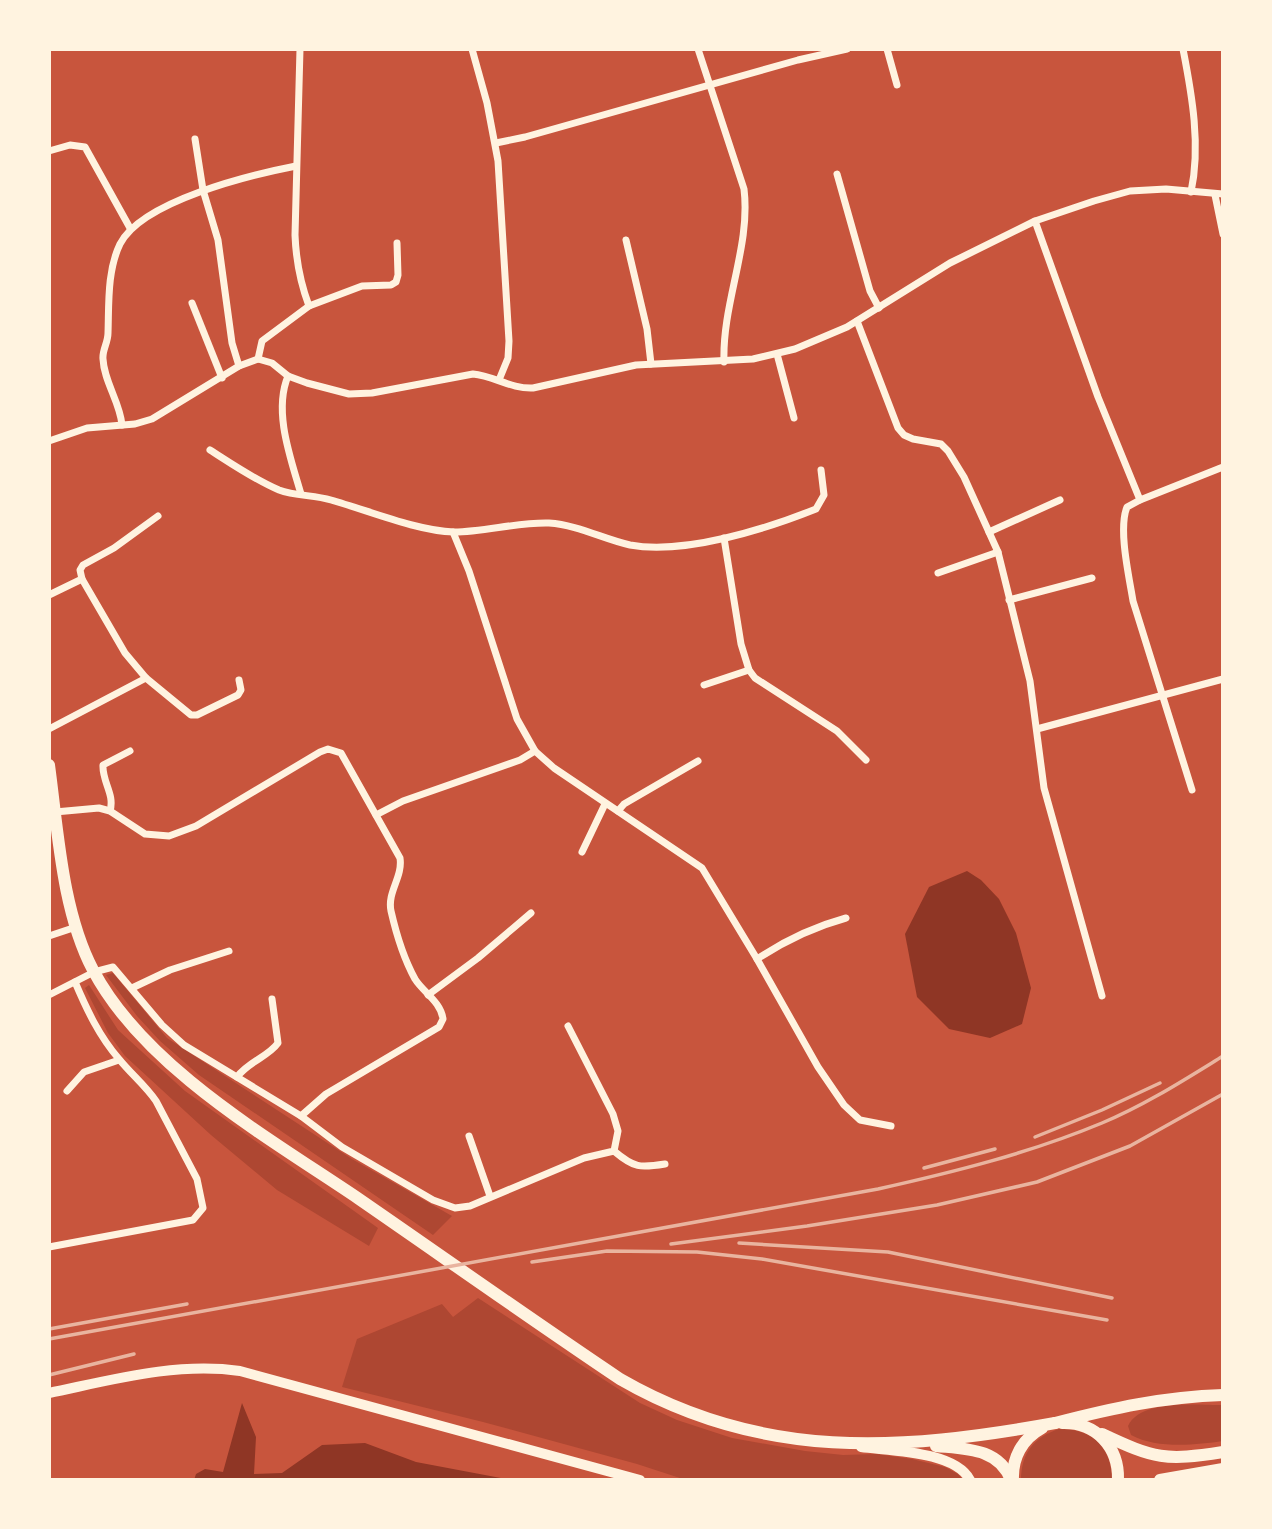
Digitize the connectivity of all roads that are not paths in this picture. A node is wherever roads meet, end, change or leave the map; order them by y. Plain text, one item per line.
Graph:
1 (300, 49) edge
2 (472, 49) edge
3 (698, 49) edge
4 (795, 49) edge
5 (847, 49) edge
6 (887, 49) edge
7 (1183, 49) edge
8 (799, 60) junction
9 (897, 85) dead end
10 (710, 86) junction
11 (195, 139) dead end
12 (496, 143) junction
13 (49, 151) edge
14 (296, 166) junction
15 (836, 174) dead end
16 (203, 190) junction
17 (1191, 192) junction
18 (1219, 195) edge
19 (1035, 221) junction
20 (130, 228) junction
21 (1223, 234) edge
22 (625, 240) dead end
23 (397, 243) dead end
24 (192, 303) dead end
25 (309, 306) junction
26 (878, 308) junction
27 (857, 321) junction
28 (777, 354) junction
29 (258, 359) junction
30 (724, 362) junction
31 (651, 364) junction
32 (239, 366) junction
33 (288, 376) junction
34 (222, 378) junction
35 (499, 380) junction
36 (794, 418) dead end
37 (122, 425) junction
38 (49, 441) edge
39 (210, 450) dead end
40 (1223, 467) edge
41 (821, 470) dead end
42 (301, 494) junction
43 (1060, 500) dead end
44 (1140, 500) junction
45 (158, 516) dead end
46 (453, 532) junction
47 (989, 532) junction
48 (724, 538) junction
49 (998, 552) junction
50 (938, 573) dead end
51 (1092, 578) dead end
52 (82, 579) junction
53 (49, 595) edge
54 (1009, 600) junction
55 (749, 670) junction
56 (146, 678) junction
57 (1223, 679) edge
58 (239, 680) dead end
59 (704, 685) dead end
60 (1161, 695) junction
61 (49, 729) edge
62 (1037, 729) junction
63 (130, 751) dead end
64 (535, 751) junction
65 (866, 760) dead end
66 (698, 761) dead end
67 (49, 765) edge
68 (1192, 790) dead end
69 (605, 804) junction
70 (110, 811) junction
71 (618, 811) junction
72 (55, 812) junction
73 (376, 815) junction
74 (54, 840) edge
75 (582, 852) dead end
76 (531, 913) dead end
77 (846, 918) dead end
78 (76, 928) junction
79 (49, 936) edge
80 (229, 951) dead end
81 (757, 959) junction
82 (94, 972) junction
83 (75, 982) junction
84 (132, 988) junction
85 (49, 995) edge
86 (428, 995) junction
87 (1102, 996) dead end
88 (272, 999) dead end
89 (568, 1027) dead end
90 (119, 1060) junction
91 (237, 1077) junction
92 (67, 1091) dead end
93 (300, 1116) junction
94 (891, 1126) dead end
95 (470, 1136) dead end
96 (614, 1151) junction
97 (665, 1164) dead end
98 (490, 1196) junction
99 (49, 1247) edge
100 (49, 1393) edge
101 (1223, 1395) edge
102 (1055, 1423) junction
103 (1088, 1427) junction
104 (827, 1443) junction
105 (908, 1444) junction
106 (1223, 1452) edge
107 (1223, 1469) edge
108 (1181, 1475) junction
109 (1223, 1479) edge
110 (640, 1480) edge
111 (970, 1480) edge
112 (1012, 1480) edge
113 (1118, 1480) edge
114 (1160, 1480) edge

1 - 14 street
2 - 12 street
3 - 10 street
4 - 8 street
5 - 8 street
6 - 9 street
7 - 17 street
8 - 10 street
10 - 12 street
10 - 30 street
11 - 16 street
12 - 35 street
13 - 20 street
14 - 16 street
14 - 25 street
15 - 26 street
16 - 20 street
16 - 32 street
17 - 18 street
17 - 19 street
18 - 21 street
19 - 26 street
19 - 44 street
20 - 37 street
22 - 31 street
23 - 25 street
24 - 34 street
25 - 29 street
26 - 27 street
27 - 28 street
27 - 47 street
28 - 30 street
28 - 36 street
29 - 32 street
29 - 33 street
30 - 31 street
31 - 35 street
32 - 34 street
33 - 35 street
33 - 42 street
34 - 37 street
37 - 38 street
39 - 42 street
40 - 44 street
41 - 48 street
42 - 46 street
43 - 47 street
44 - 60 street
45 - 52 street
46 - 48 street
46 - 64 street
47 - 49 street
48 - 55 street
49 - 50 street
49 - 54 street
51 - 54 street
52 - 53 street
52 - 56 street
54 - 62 street
55 - 59 street
55 - 65 street
56 - 58 street
56 - 61 street
57 - 60 street
60 - 62 street
60 - 68 street
62 - 87 street
63 - 70 street
64 - 69 street
64 - 73 street
66 - 71 street
67 - 72 main road
69 - 71 street
69 - 75 street
70 - 72 street
70 - 73 street
71 - 81 street
72 - 74 main road
73 - 86 street
74 - 78 main road
76 - 86 street
77 - 81 street
78 - 79 street
78 - 82 main road
80 - 84 street
81 - 94 street
82 - 83 street
82 - 84 street
82 - 104 main road
83 - 85 street
83 - 90 street
84 - 91 street
86 - 93 street
88 - 91 street
89 - 96 street
90 - 92 street
90 - 99 street
91 - 93 street
93 - 98 street
95 - 98 street
96 - 97 street
96 - 98 street
100 - 110 main road
101 - 102 main road
102 - 103 main road
102 - 105 main road
102 - 112 main road
103 - 106 main road
103 - 113 main road
104 - 105 main road
104 - 111 main road
105 - 112 main road
107 - 108 main road
108 - 109 main road
108 - 114 main road

